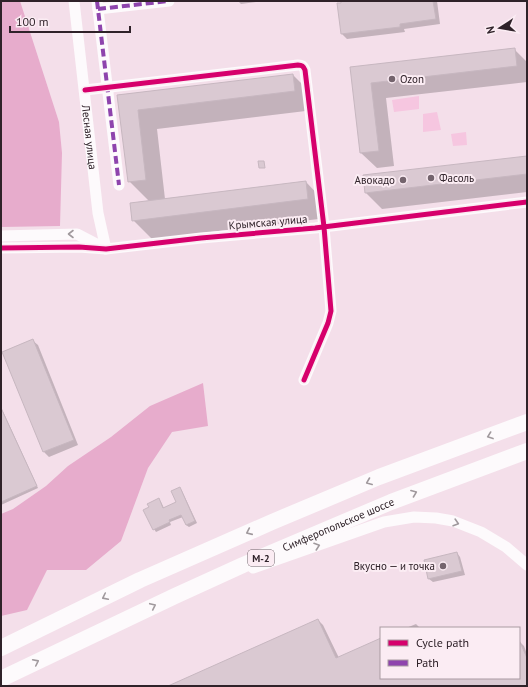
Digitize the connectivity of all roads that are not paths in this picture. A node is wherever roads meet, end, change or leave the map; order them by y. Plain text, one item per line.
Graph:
1 (74, 1) edge
2 (169, 1) edge
3 (97, 5) edge
4 (107, 88) junction
5 (85, 90) junction
6 (119, 185) dead end
7 (527, 202) edge
8 (324, 227) junction
9 (1, 236) edge
10 (1, 248) edge
11 (106, 249) junction
12 (304, 380) dead end
13 (527, 422) edge
14 (527, 451) edge
15 (527, 565) edge
16 (175, 596) junction
17 (1, 648) edge
18 (1, 679) edge

1 - 5 street, Лесная улица
2 - 3 street
3 - 4 street
4 - 5 street
4 - 6 street
4 - 8 street
5 - 11 street, Лесная улица
7 - 8 street, Крымская улица
8 - 11 street, Крымская улица
8 - 12 street
11 -> 9 street
10 - 11 street, Крымская улица
13 -> 17 highway, М-2
16 -> 14 highway, Симферопольское шоссе / М-2
16 -> 15 street
18 -> 16 highway, Симферопольское шоссе / М-2

